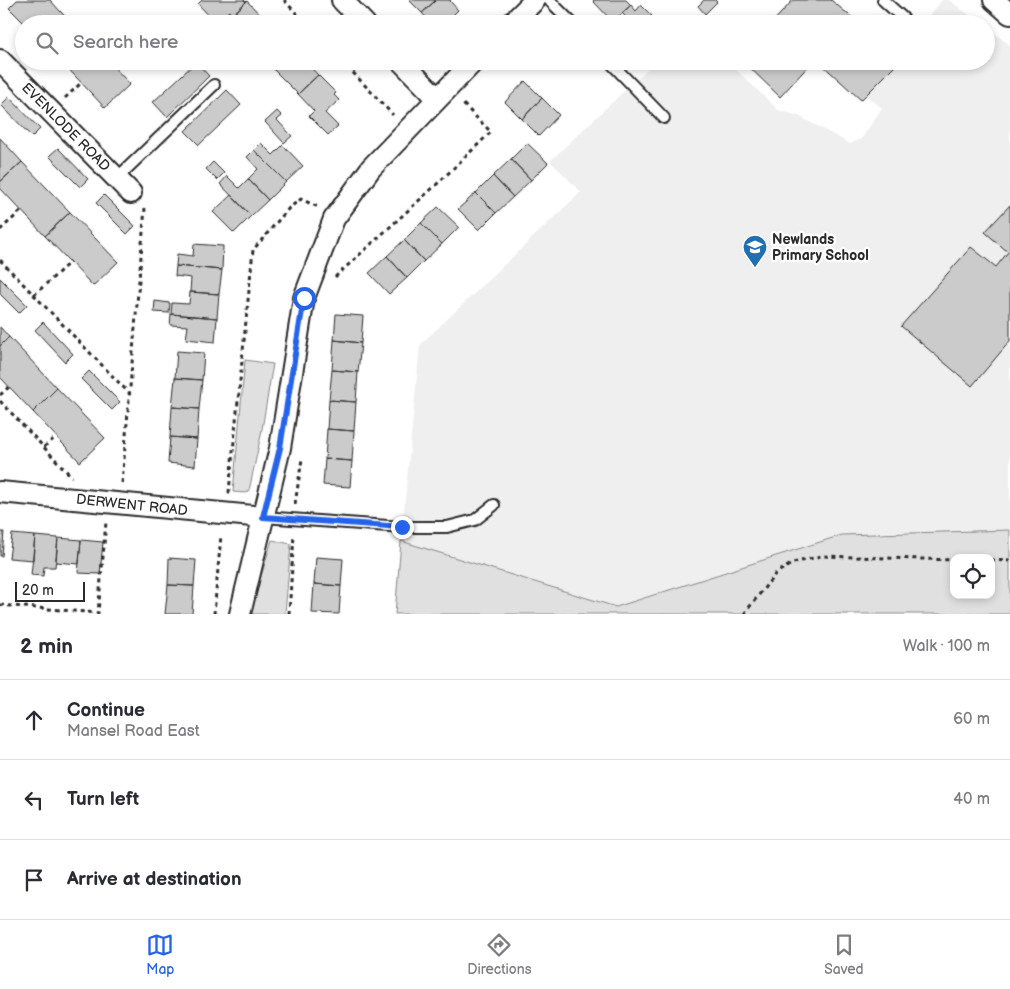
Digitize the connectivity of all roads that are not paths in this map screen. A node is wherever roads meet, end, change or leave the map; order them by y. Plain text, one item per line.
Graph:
1 (342, 0) edge
2 (535, 0) edge
3 (549, 0) edge
4 (883, 0) edge
5 (994, 0) edge
6 (1010, 14) edge
7 (356, 15) edge
8 (520, 15) edge
9 (563, 15) edge
10 (900, 15) edge
11 (0, 60) edge
12 (410, 70) edge
13 (468, 70) edge
14 (618, 70) edge
15 (214, 85) dead end
16 (445, 103) junction
17 (664, 118) dead end
18 (117, 178) junction
19 (131, 193) road end
20 (0, 492) edge
21 (494, 505) dead end
22 (263, 517) junction
23 (240, 614) edge

1 - 7 street
2 - 8 street
3 - 9 lane
4 - 10 lane
5 - 6 street
11 - 18 street, EVENLODE ROAD
12 - 16 street
13 - 16 street
14 - 17 lane
15 - 18 lane
16 - 22 street
18 - 19 street, EVENLODE ROAD
20 - 22 street, DERWENT ROAD
21 - 22 lane
22 - 23 street

